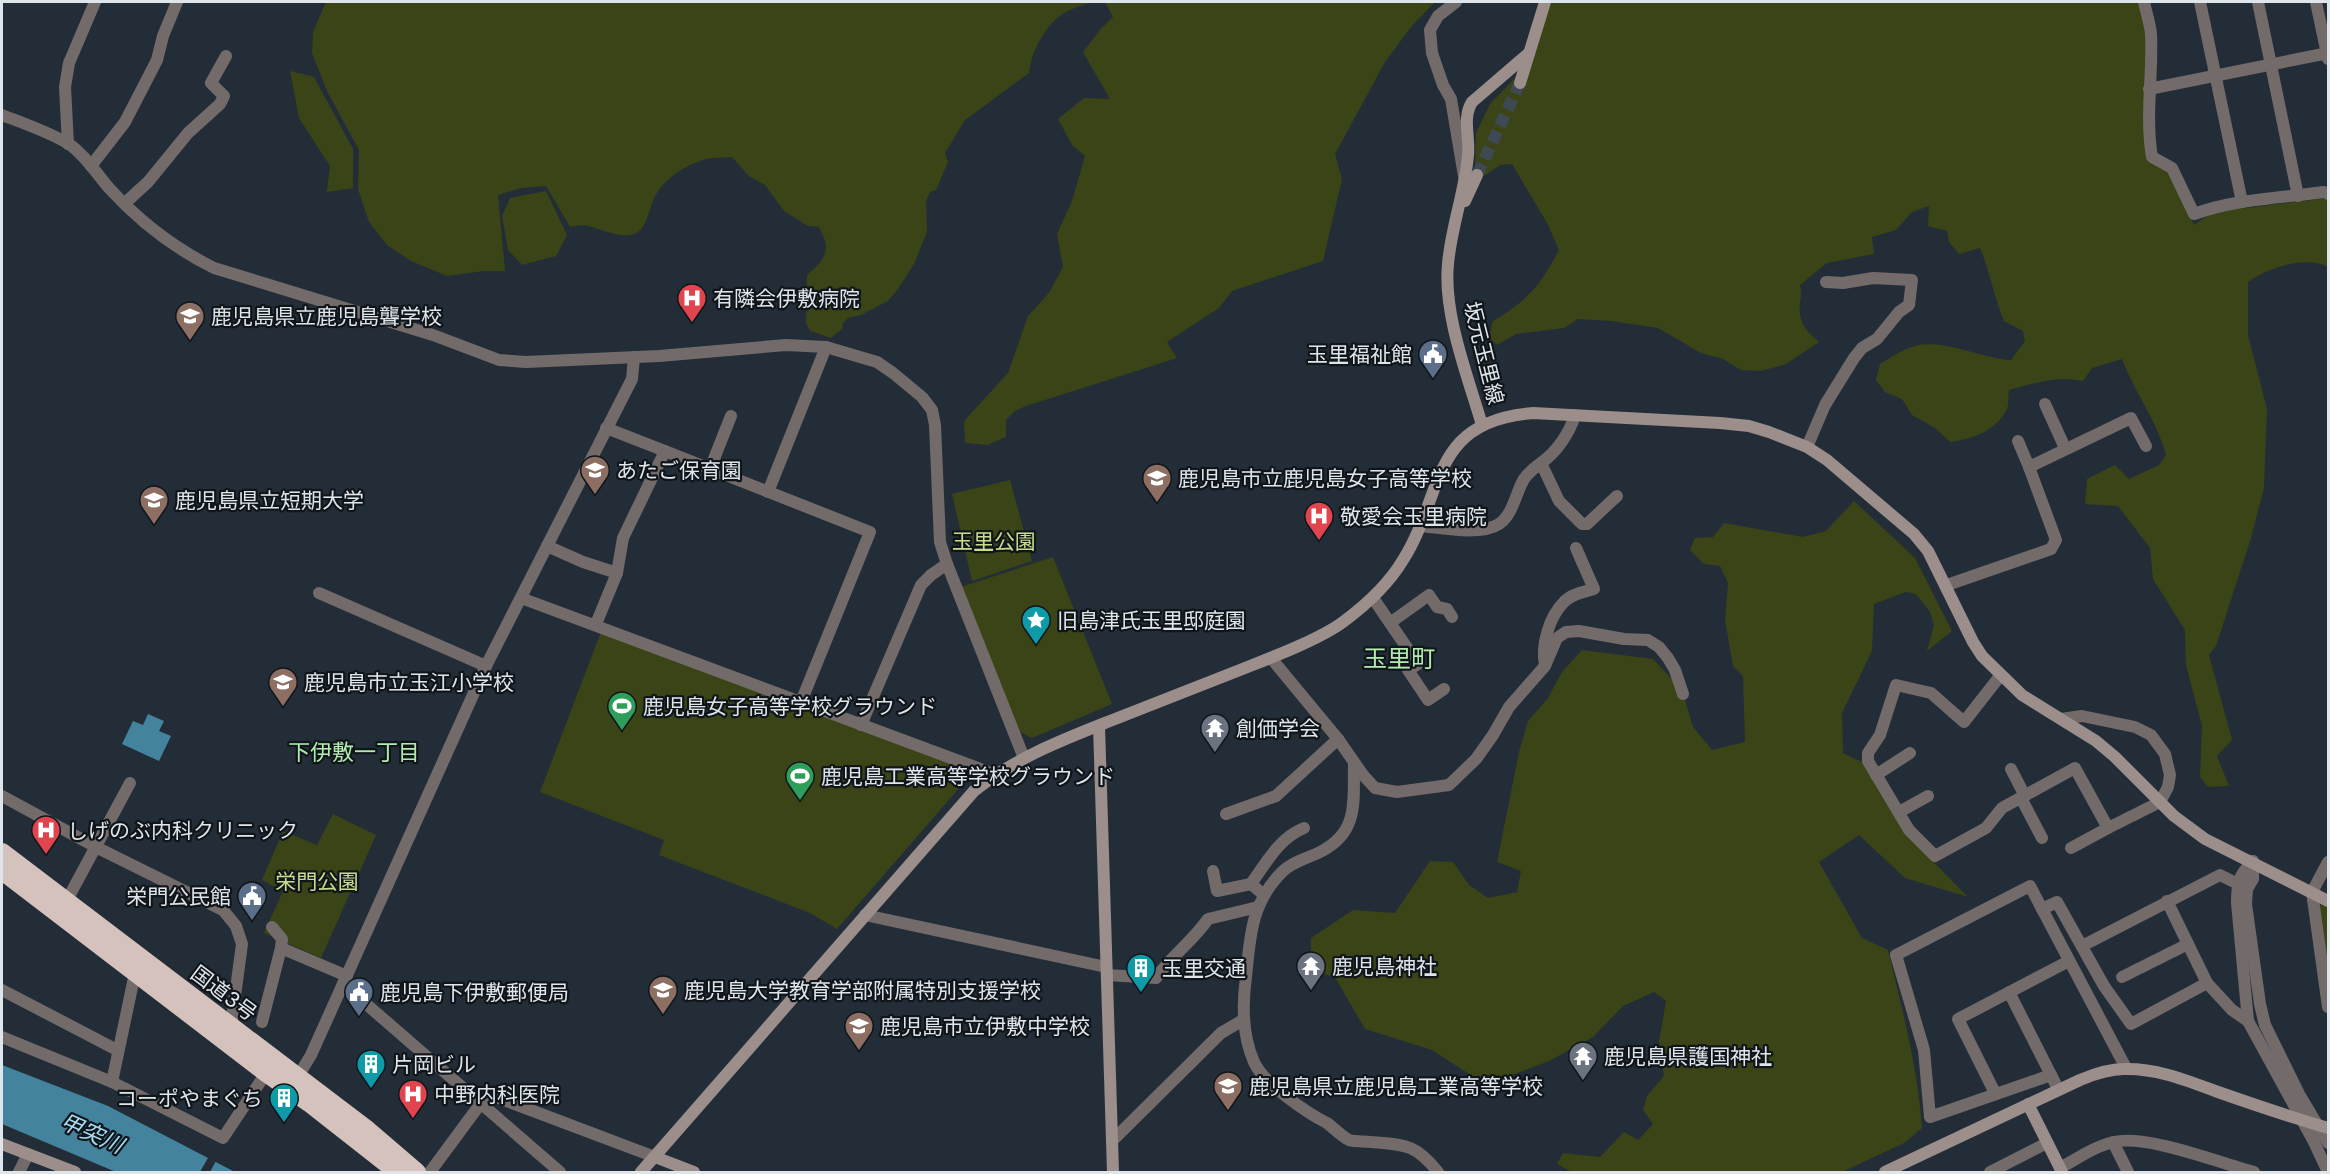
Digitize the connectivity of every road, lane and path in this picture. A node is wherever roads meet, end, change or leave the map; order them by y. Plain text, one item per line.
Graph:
1 (95, 2) edge
2 (177, 2) edge
3 (1456, 2) edge
4 (1545, 2) edge
5 (2144, 2) edge
6 (2200, 2) edge
7 (2258, 2) edge
8 (2316, 2) edge
9 (1529, 53) junction
10 (2328, 55) edge
11 (226, 56) dead end
12 (2271, 65) junction
13 (2217, 76) junction
14 (1520, 83) tunnel mouth
15 (2149, 89) junction
16 (2, 114) edge
17 (68, 144) junction
18 (91, 166) junction
19 (1477, 176) tunnel mouth
20 (1464, 179) junction
21 (2328, 194) edge
22 (2298, 196) junction
23 (2242, 202) junction
24 (125, 204) junction
25 (1457, 218) junction
26 (1826, 282) dead end
27 (825, 347) junction
28 (634, 357) junction
29 (2045, 404) dead end
30 (1575, 415) junction
31 (731, 416) dead end
32 (1482, 425) junction
33 (606, 428) junction
34 (2018, 441) dead end
35 (2146, 446) dead end
36 (1807, 447) junction
37 (2066, 448) junction
38 (665, 451) junction
39 (1541, 463) junction
40 (2029, 467) junction
41 (710, 469) junction
42 (768, 492) junction
43 (1617, 496) dead end
44 (1421, 526) junction
45 (547, 546) junction
46 (1576, 549) dead end
47 (947, 564) junction
48 (617, 573) junction
49 (1947, 585) junction
50 (319, 593) dead end
51 (521, 598) junction
52 (1373, 598) junction
53 (1452, 617) dead end
54 (1390, 623) junction
55 (596, 624) junction
56 (1271, 658) junction
57 (486, 666) junction
58 (1545, 666) junction
59 (2000, 676) junction
60 (1444, 689) dead end
61 (1683, 694) dead end
62 (801, 702) junction
63 (2061, 719) junction
64 (861, 725) junction
65 (1099, 726) junction
66 (1338, 739) junction
67 (1910, 753) dead end
68 (1024, 758) junction
69 (1354, 763) junction
70 (2011, 769) dead end
71 (994, 774) junction
72 (1876, 774) junction
73 (130, 783) dead end
74 (2, 796) edge
75 (1928, 796) dead end
76 (2023, 797) junction
77 (2160, 802) junction
78 (1899, 812) junction
79 (1226, 814) dead end
80 (1305, 828) dead end
81 (2108, 828) junction
82 (2043, 837) dead end
83 (96, 847) junction
84 (2071, 848) dead end
85 (2, 852) edge
86 (2253, 861) junction
87 (2328, 862) edge
88 (2, 871) edge
89 (1213, 871) dead end
90 (1251, 884) junction
91 (2238, 884) junction
92 (2312, 892) junction
93 (1264, 895) junction
94 (2167, 901) junction
95 (2328, 901) edge
96 (66, 902) junction
97 (1258, 907) junction
98 (2042, 909) junction
99 (865, 915) junction
100 (272, 927) dead end
101 (2188, 944) junction
102 (2082, 946) junction
103 (281, 948) junction
104 (2069, 961) junction
105 (1107, 971) junction
106 (135, 973) junction
107 (2122, 977) dead end
108 (345, 980) junction
109 (2207, 983) junction
110 (2, 990) edge
111 (2009, 992) junction
112 (2328, 1007) edge
113 (1243, 1020) junction
114 (2248, 1021) junction
115 (262, 1022) dead end
116 (231, 1026) junction
117 (2, 1037) edge
118 (117, 1050) junction
119 (270, 1066) junction
120 (2126, 1068) junction
121 (2051, 1075) junction
122 (112, 1082) junction
123 (294, 1083) junction
124 (2058, 1089) junction
125 (1995, 1093) junction
126 (481, 1103) junction
127 (2028, 1104) junction
128 (2300, 1119) junction
129 (2323, 1126) edge
130 (1112, 1141) junction
131 (2113, 1142) junction
132 (2047, 1143) junction
133 (2328, 1143) edge
134 (2, 1144) edge
135 (28, 1154) junction
136 (655, 1157) junction
137 (2061, 1170) edge
138 (1997, 1171) edge
139 (2244, 1171) edge
140 (19, 1173) edge
141 (75, 1173) edge
142 (397, 1173) edge
143 (417, 1173) edge
144 (430, 1173) edge
145 (560, 1173) edge
146 (641, 1173) edge
147 (694, 1173) edge
148 (1113, 1173) edge
149 (1438, 1173) edge
150 (1885, 1173) edge
151 (2128, 1173) edge
152 (2328, 1173) edge

1 - 17 street
2 - 18 street
3 - 20 street
4 - 9 street
5 - 15 street
6 - 13 street
7 - 12 street
8 - 10 street
9 - 14 street
9 - 20 street, 坂元玉里線
10 - 12 street
11 - 24 street
12 - 13 street
12 - 22 street
13 - 15 street
13 - 23 street
15 - 23 street
16 - 17 street
17 - 18 street
18 - 24 street
19 - 25 street, 坂元玉里線
20 - 25 street, 坂元玉里線
21 - 22 street
22 - 23 street
24 - 28 street
25 - 32 street, 坂元玉里線
26 - 36 street
27 - 28 street
27 - 42 street
27 - 47 street
28 - 33 street
29 - 37 street
30 - 32 street
30 - 36 street
30 - 39 street
31 - 41 street
32 - 44 street
33 - 38 street
33 - 45 street
34 - 40 street
35 - 37 street
36 - 49 street
37 - 40 street
38 - 41 street
38 - 48 street
39 - 43 street
39 - 44 street
40 - 49 street
41 - 42 street
42 - 62 street
44 - 52 street
45 - 48 street
45 - 51 street
46 - 58 street
47 - 64 street
47 - 68 street
48 - 55 street
49 - 59 street
50 - 57 street
51 - 55 street
51 - 57 street
52 - 54 street
52 - 56 street
53 - 54 street
54 - 60 street
55 - 62 street
56 - 65 street
56 - 66 street
57 - 108 street
58 - 61 street
58 - 69 street
59 - 63 street
59 - 72 street
62 - 64 street
63 - 77 street
63 - 77 street
64 - 71 street
65 - 68 street
65 - 105 street
66 - 69 street
66 - 79 street
67 - 72 street
68 - 71 street
69 - 93 street
70 - 76 street
71 - 99 street
72 - 78 street
73 - 83 street
74 - 83 street
75 - 78 street
76 - 78 street
76 - 81 street
76 - 82 street
77 - 81 street
77 - 86 street
80 - 90 street
81 - 84 street
83 - 96 street
83 - 116 street
85 - 96 highway, 国道3号
86 - 91 street
86 - 92 street
86 - 129 street
87 - 92 street
88 - 106 highway, 国道3号
89 - 90 street
90 - 93 street
91 - 94 street
91 - 114 street
92 - 95 street
92 - 112 street
93 - 97 street
94 - 101 street
94 - 102 street
96 - 116 highway, 国道3号
97 - 105 street
97 - 113 street
98 - 102 street
98 - 104 street
98 - 125 street
99 - 105 street
99 - 136 street
100 - 103 street
101 - 107 street
101 - 109 street
102 - 109 street
103 - 108 street
103 - 115 street
104 - 111 street
104 - 120 street
105 - 130 street
106 - 118 street
106 - 119 highway, 国道3号
108 - 123 street
108 - 126 street
109 - 114 street
110 - 118 street
111 - 121 street
111 - 125 street
113 - 130 street
113 - 149 street
114 - 128 street
116 - 119 highway, 国道3号
117 - 122 street
118 - 122 street
119 - 122 street
119 - 123 highway, 国道3号
120 - 124 street
120 - 128 street
121 - 124 street
121 - 125 street
123 - 142 highway, 国道3号
123 - 143 highway, 国道3号
124 - 127 street
126 - 136 street
126 - 144 street
126 - 145 street
127 - 132 street
127 - 150 street
128 - 129 street
128 - 152 street
129 - 133 street
130 - 148 street
131 - 137 street
131 - 139 street
131 - 151 street
132 - 137 street
132 - 138 street
134 - 135 street
135 - 140 street
135 - 141 street
136 - 146 street
136 - 147 street

